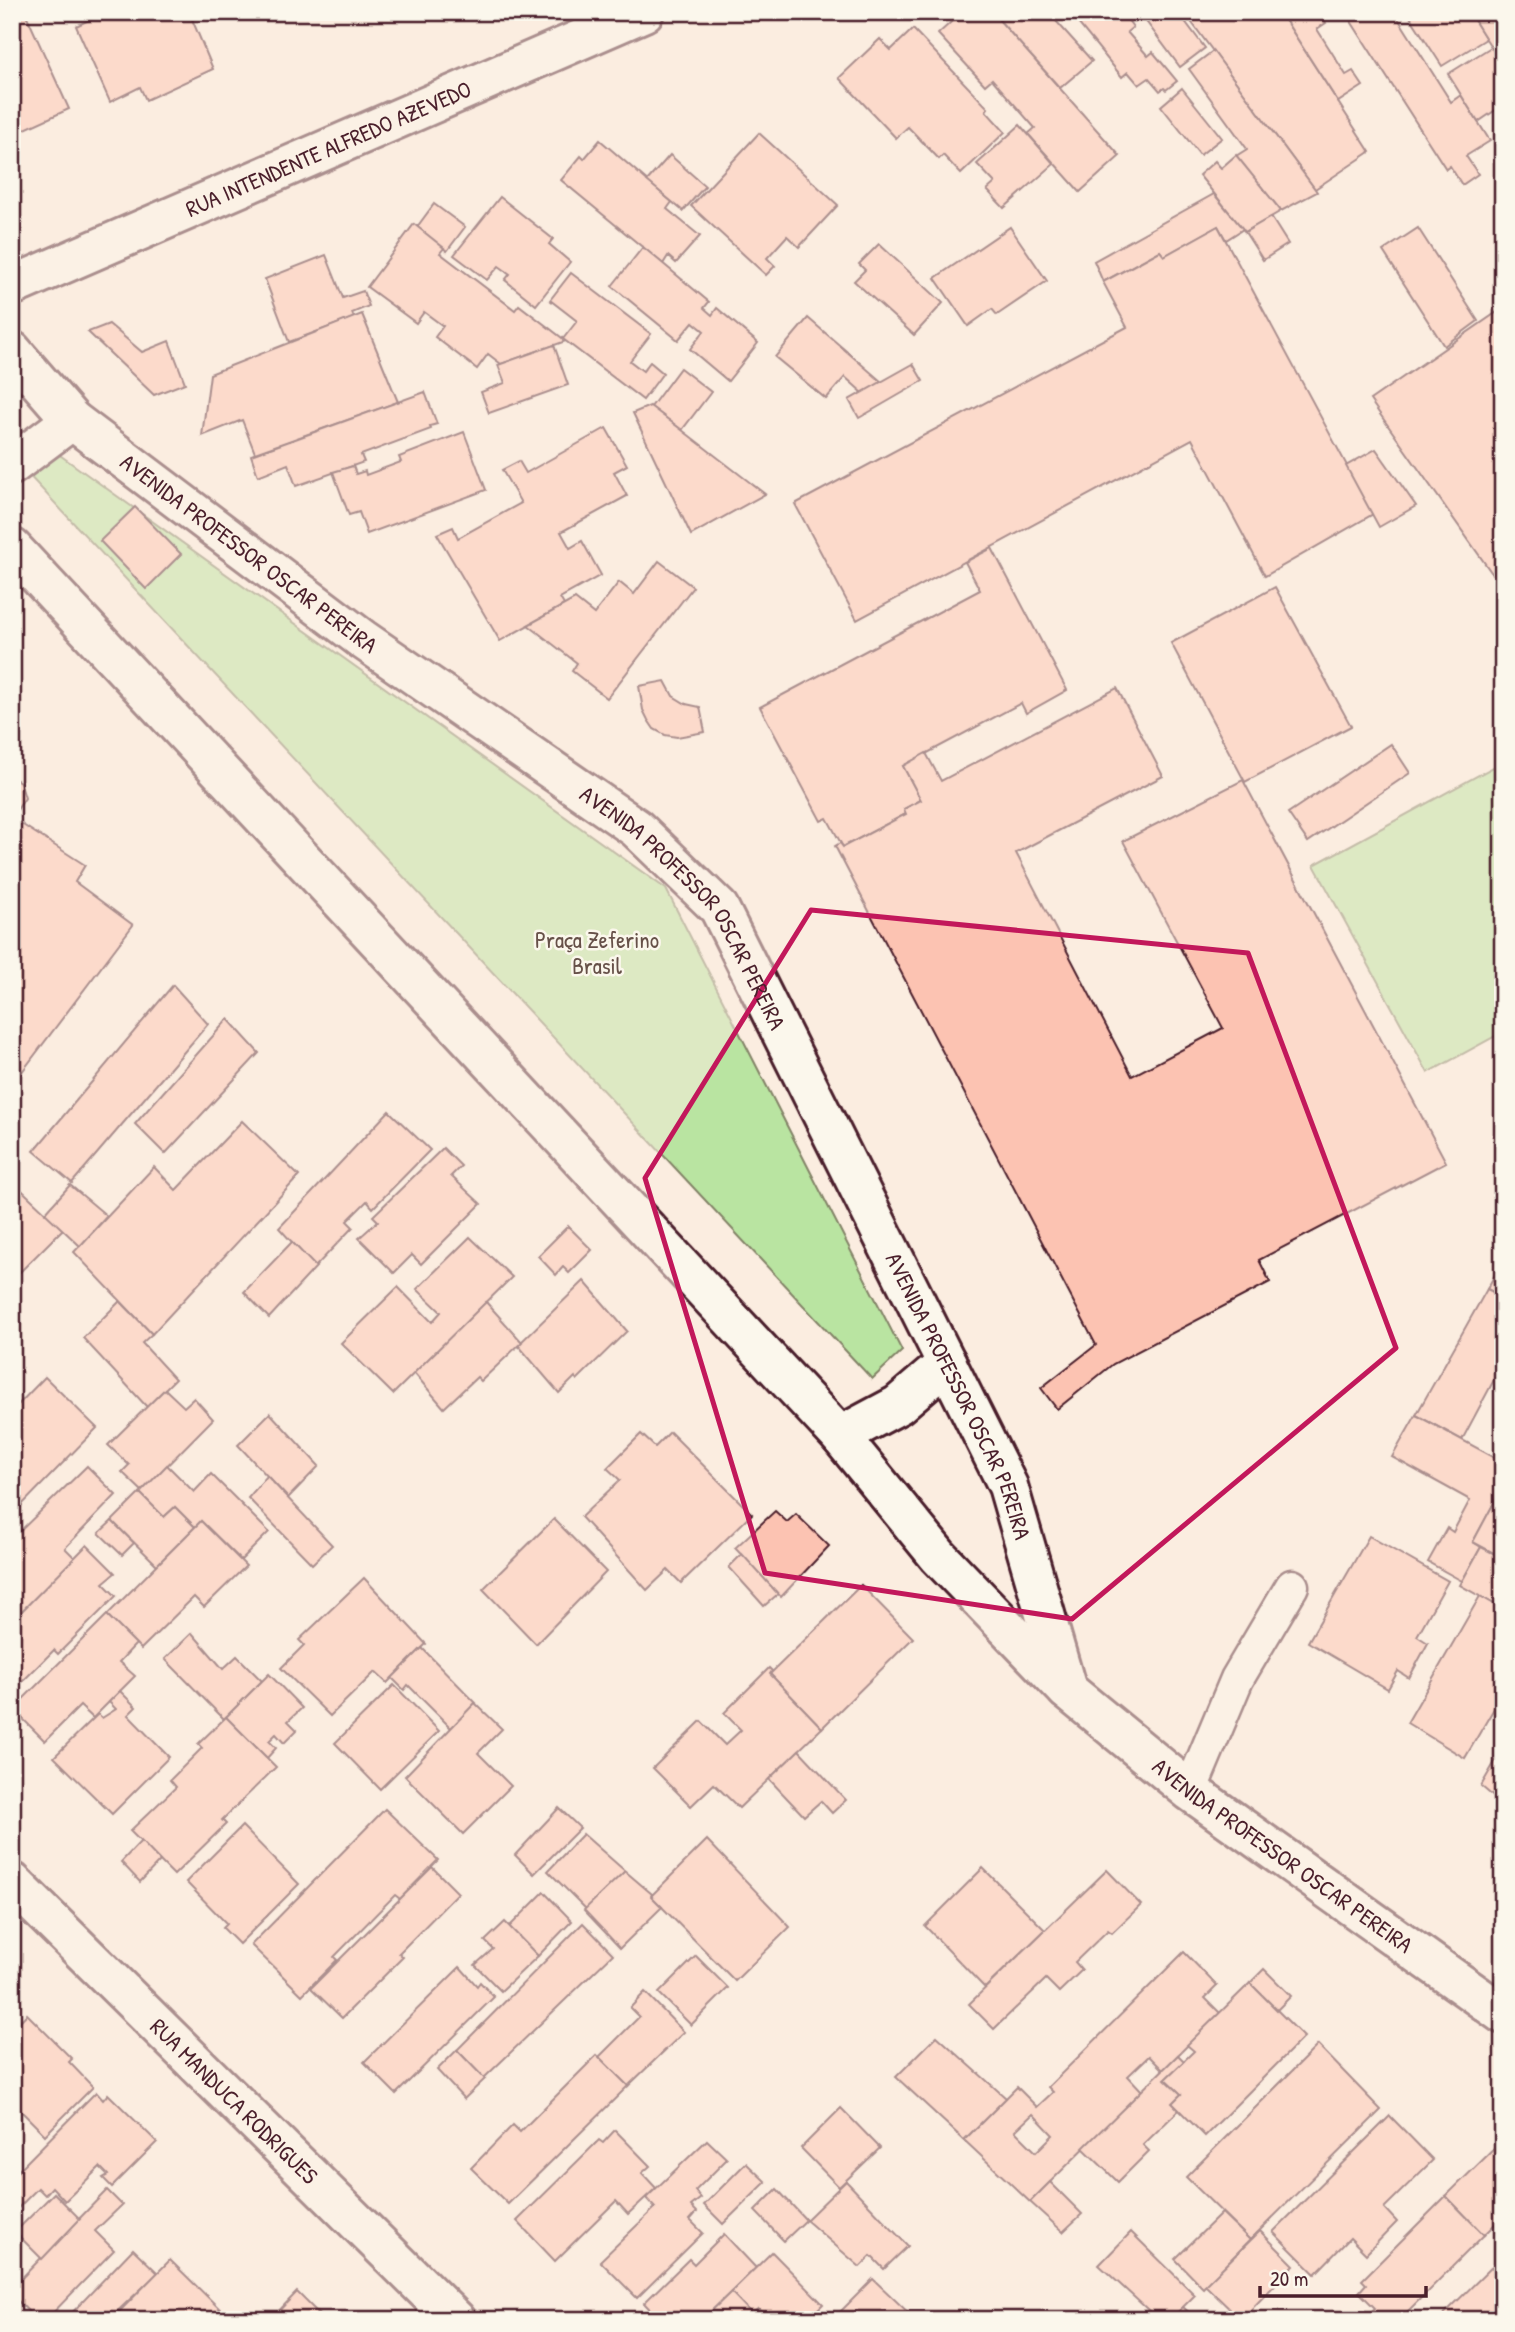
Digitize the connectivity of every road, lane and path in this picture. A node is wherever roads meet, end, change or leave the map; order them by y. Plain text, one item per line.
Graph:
1 (644, 12) edge
2 (12, 286) edge
3 (12, 351) edge
4 (72, 420) junction
5 (12, 465) edge
6 (12, 548) edge
7 (947, 1363) junction
8 (840, 1436) junction
9 (1292, 1586) dead end
10 (1067, 1690) junction
11 (1190, 1791) junction
12 (12, 1882) edge
13 (1503, 2014) edge
14 (456, 2320) edge

1 - 2 street, RUA INTENDENTE ALFREDO AZEVEDO
3 - 4 street, AVENIDA PROFESSOR OSCAR PEREIRA
4 - 5 street
4 - 7 street, AVENIDA PROFESSOR OSCAR PEREIRA
6 - 8 street, AVENIDA PROFESSOR OSCAR PEREIRA
7 - 8 street
7 - 10 street, AVENIDA PROFESSOR OSCAR PEREIRA
8 - 10 street, AVENIDA PROFESSOR OSCAR PEREIRA
9 - 11 lane
10 - 11 street, AVENIDA PROFESSOR OSCAR PEREIRA
11 - 13 street, AVENIDA PROFESSOR OSCAR PEREIRA
12 - 14 street, RUA MANDUCA RODRIGUES

